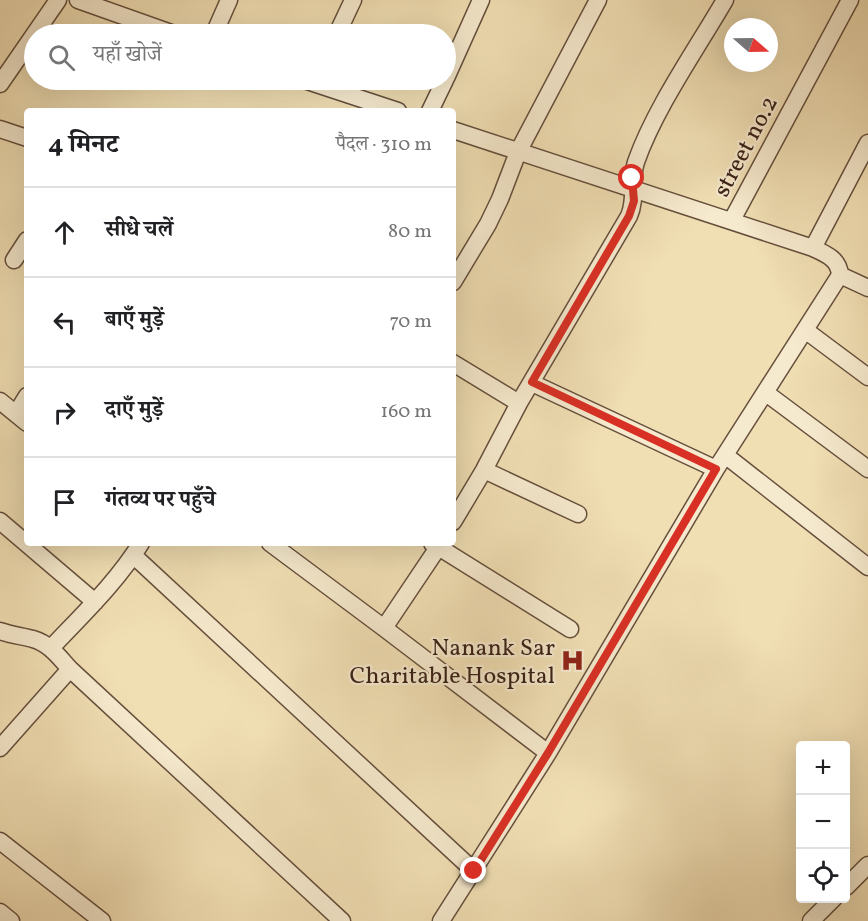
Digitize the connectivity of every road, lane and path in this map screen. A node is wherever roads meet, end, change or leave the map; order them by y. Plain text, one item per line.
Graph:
1 (58, 0) edge
2 (78, 0) edge
3 (229, 0) edge
4 (353, 0) edge
5 (482, 0) edge
6 (598, 0) edge
7 (725, 0) edge
8 (850, 0) edge
9 (120, 7) edge
10 (41, 24) edge
11 (154, 24) edge
12 (218, 24) edge
13 (342, 24) edge
14 (24, 49) edge
15 (456, 56) edge
16 (0, 84) edge
17 (338, 90) edge
18 (440, 90) edge
19 (389, 108) edge
20 (431, 108) edge
21 (0, 129) edge
22 (456, 131) edge
23 (24, 137) edge
24 (868, 143) edge
25 (518, 152) junction
26 (632, 190) junction
27 (732, 220) junction
28 (24, 245) edge
29 (813, 248) junction
30 (14, 260) dead end
31 (840, 275) junction
32 (456, 277) edge
33 (868, 288) edge
34 (806, 330) junction
35 (456, 365) edge
36 (868, 377) edge
37 (532, 382) junction
38 (766, 393) junction
39 (0, 401) edge
40 (519, 403) junction
41 (22, 418) edge
42 (720, 462) junction
43 (868, 469) edge
44 (484, 470) junction
45 (578, 514) dead end
46 (456, 517) edge
47 (0, 521) edge
48 (24, 541) edge
49 (29, 546) edge
50 (274, 546) edge
51 (436, 546) edge
52 (439, 546) edge
53 (137, 549) edge
54 (868, 567) edge
55 (95, 602) junction
56 (384, 628) junction
57 (570, 629) dead end
58 (0, 631) edge
59 (51, 648) junction
60 (70, 669) junction
61 (0, 748) edge
62 (548, 753) junction
63 (0, 842) edge
64 (868, 864) edge
65 (474, 871) junction
66 (850, 883) edge
67 (830, 903) edge
68 (0, 912) edge
69 (815, 920) edge
70 (11, 921) edge
71 (102, 921) edge
72 (342, 921) edge
73 (441, 921) edge

1 - 10 street
2 - 9 street
3 - 12 street
4 - 13 street
5 - 15 street
6 - 25 street
7 - 26 street
8 - 27 street, street no.2
9 - 11 street
14 - 16 street
17 - 19 street
18 - 20 street
21 - 23 street
22 - 25 street
24 - 29 street
25 - 26 street
25 - 32 street
26 - 27 street
26 - 37 street
27 - 29 street
28 - 30 street
29 - 31 street
31 - 33 street
31 - 34 street
34 - 36 street
34 - 38 street
35 - 40 street
37 - 40 street
37 - 42 street
38 - 42 street
38 - 43 street
39 - 41 street
40 - 44 street
42 - 54 street
42 - 62 street
44 - 45 street
44 - 46 street
47 - 48 street
49 - 55 street
50 - 56 street
51 - 56 street
52 - 57 street
53 - 55 street
53 - 65 street
55 - 59 street
56 - 62 street
58 - 59 street
59 - 60 street
60 - 61 street
60 - 72 street
62 - 65 street
63 - 71 street
64 - 66 street
65 - 73 street
67 - 69 street
68 - 70 street

